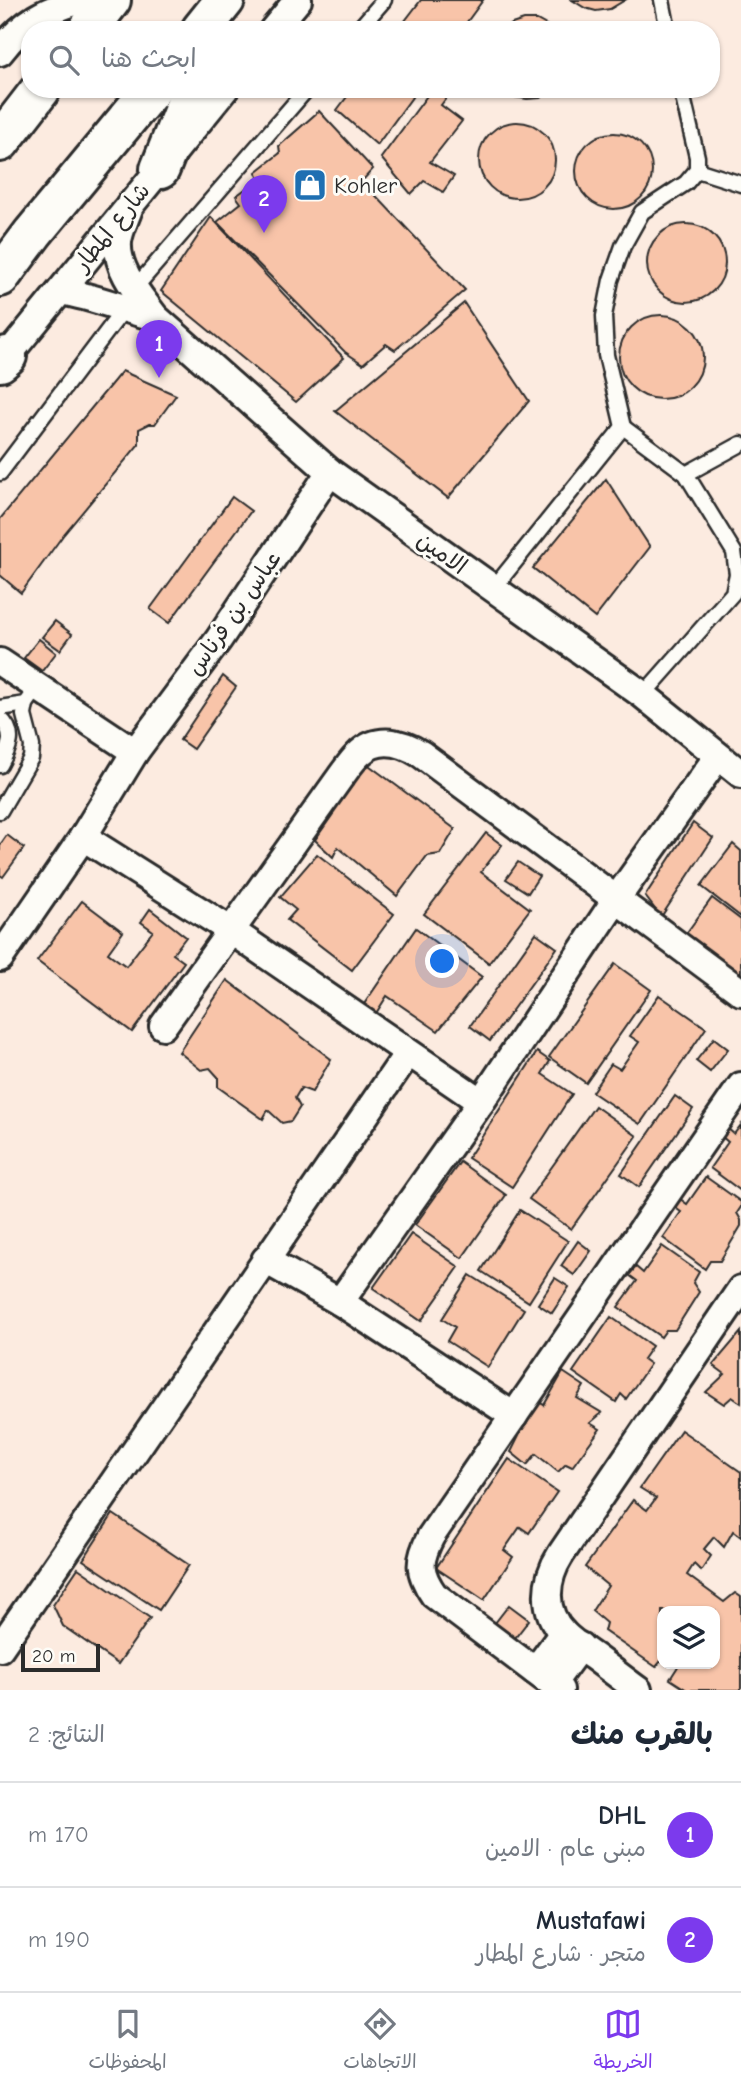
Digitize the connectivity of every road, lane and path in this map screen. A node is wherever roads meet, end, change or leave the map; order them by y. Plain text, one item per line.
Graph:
1 (80, 0) edge
2 (111, 0) edge
3 (298, 0) edge
4 (384, 0) edge
5 (662, 0) edge
6 (31, 21) edge
7 (95, 21) edge
8 (280, 21) edge
9 (366, 21) edge
10 (666, 21) edge
11 (21, 28) edge
12 (0, 52) edge
13 (34, 98) edge
14 (145, 98) edge
15 (188, 98) edge
16 (218, 98) edge
17 (299, 98) edge
18 (683, 98) edge
19 (0, 142) edge
20 (160, 169) junction
21 (697, 170) junction
22 (741, 184) edge
23 (130, 205) junction
24 (0, 277) edge
25 (61, 290) junction
26 (129, 299) junction
27 (2, 361) edge
28 (623, 427) junction
29 (741, 444) edge
30 (330, 472) junction
31 (0, 473) edge
32 (686, 474) junction
33 (493, 589) junction
34 (0, 662) edge
35 (643, 695) junction
36 (32, 696) junction
37 (0, 708) edge
38 (0, 719) edge
39 (135, 752) junction
40 (718, 756) junction
41 (0, 765) edge
42 (741, 774) edge
43 (0, 811) edge
44 (83, 837) junction
45 (617, 898) junction
46 (230, 930) junction
47 (0, 958) edge
48 (741, 992) edge
49 (163, 1026) dead end
50 (408, 1053) junction
51 (741, 1086) edge
52 (481, 1102) junction
53 (265, 1260) junction
54 (741, 1289) edge
55 (340, 1302) junction
56 (514, 1416) junction
57 (571, 1640) junction
58 (0, 1648) edge
59 (549, 1682) edge
60 (638, 1690) edge

1 - 6 street
2 - 7 highway
3 - 8 street
4 - 9 lane
5 - 10 lane
11 - 12 street
13 - 19 highway
14 - 24 highway
15 - 20 highway
16 - 20 street, شارع المطار
17 - 26 lane
18 - 21 lane
20 - 23 street, شارع المطار
21 - 22 lane
21 - 28 lane
23 - 25 street, شارع المطار
23 - 26 street
25 - 26 street, الامين
25 - 27 street, شارع المطار
26 - 30 street, الامين
26 - 31 lane
28 - 32 lane
28 - 33 lane
29 - 32 lane
30 - 33 street, الامين
30 - 39 street, عباس بن فرناس
32 - 35 lane
33 - 35 street, الامين
34 - 36 street
35 - 40 street, الامين
36 - 37 lane
36 - 39 street
36 - 43 lane
38 - 41 lane
39 - 44 street, عباس بن فرناس
40 - 42 street, الامين
40 - 45 street
44 - 46 street
44 - 47 street, عباس بن فرناس
45 - 46 street
45 - 48 street
45 - 52 street
46 - 49 street
46 - 50 street
50 - 52 street
50 - 53 street
51 - 56 street
52 - 55 street
53 - 55 street
53 - 58 street
54 - 57 street
55 - 56 street
56 - 59 street
57 - 59 street
57 - 60 street

